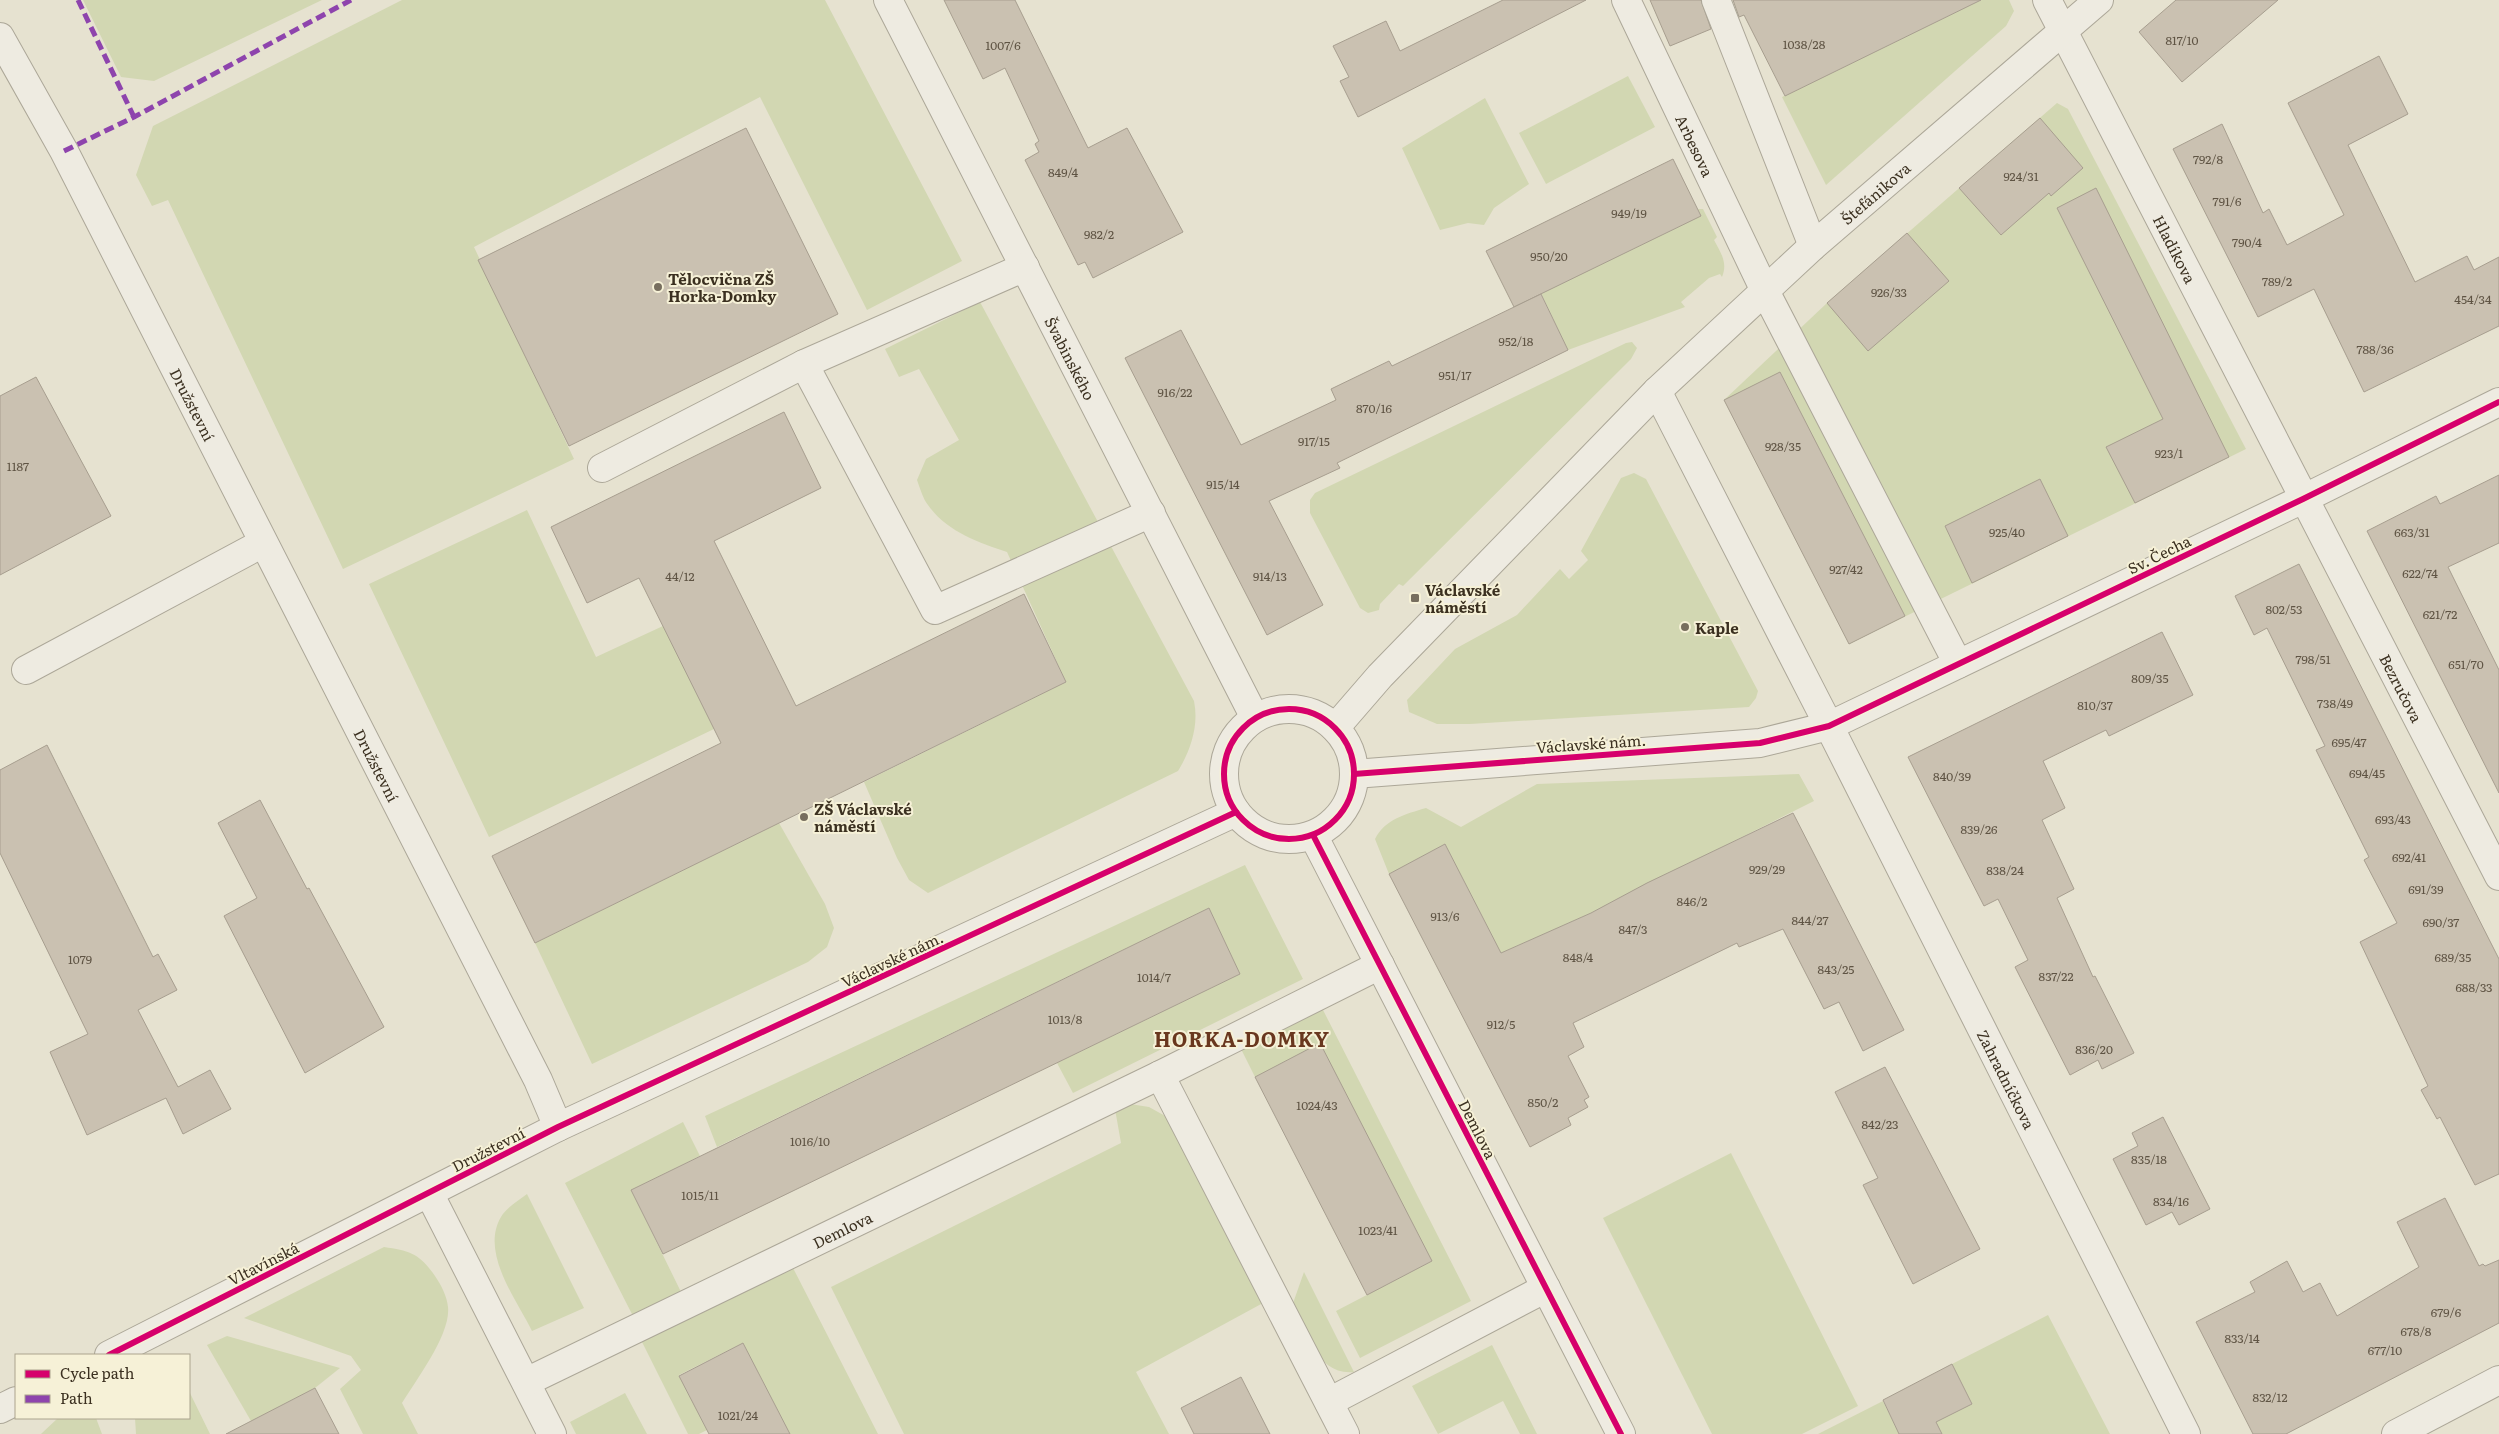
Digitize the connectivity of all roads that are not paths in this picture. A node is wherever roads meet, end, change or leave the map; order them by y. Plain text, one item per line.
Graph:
1 (888, 0) edge
2 (1626, 0) edge
3 (1716, 0) edge
4 (2047, 0) edge
5 (2100, 0) edge
6 (2063, 33) junction
7 (0, 37) edge
8 (1813, 246) junction
9 (1025, 267) junction
10 (1765, 291) junction
11 (804, 364) junction
12 (1657, 391) junction
13 (2499, 402) edge
14 (602, 468) dead end
15 (2303, 499) junction
16 (1151, 512) junction
17 (264, 543) junction
18 (1958, 664) junction
19 (26, 670) dead end
20 (1255, 718) junction
21 (1829, 726) junction
22 (1335, 728) junction
23 (1354, 774) junction
24 (1236, 812) junction
25 (1314, 835) junction
26 (2499, 876) edge
27 (1380, 965) junction
28 (1160, 1075) junction
29 (558, 1128) junction
30 (429, 1193) junction
31 (1546, 1288) junction
32 (111, 1354) edge
33 (2499, 1380) edge
34 (526, 1382) junction
35 (15, 1402) edge
36 (1329, 1402) junction
37 (0, 1409) edge
38 (552, 1434) edge
39 (1345, 1434) edge
40 (1621, 1434) edge
41 (2186, 1434) edge
42 (2396, 1434) edge

1 - 9 street, Švabinského
2 - 10 street, Arbesova
3 - 8 street
4 - 6 street, Hladíkova
5 - 6 street, Štefánikova
6 - 8 street, Štefánikova
6 - 15 street, Hladíkova
7 - 17 street, Družstevní
8 - 10 street, Štefánikova
9 - 11 street
9 - 16 street, Švabinského
10 - 12 street, Štefánikova
10 - 18 street, Arbesova
11 - 14 street
11 - 16 street
12 - 21 street
12 - 22 street
13 - 15 street, Sv. Čecha
15 - 18 street, Sv. Čecha
15 - 26 street, Bezručova
16 - 20 street, Švabinského
17 - 19 street
17 - 29 street, Družstevní
18 - 21 street, Sv. Čecha
20 - 22 street
20 - 24 street
21 - 23 street, Václavské nám.
21 - 41 street, Zahradníčkova
22 - 23 street
23 - 25 street
24 - 25 street
24 - 29 street, Václavské nám.
25 - 27 street, Demlova
27 - 28 street, Demlova
27 - 31 street, Demlova
28 - 34 street, Demlova
28 - 36 street
29 - 30 street, Družstevní
30 - 32 street, Vltavínská
30 - 34 street
31 - 36 street
31 - 40 street, Demlova
33 - 42 street
34 - 38 street
35 - 37 street
36 - 39 street

